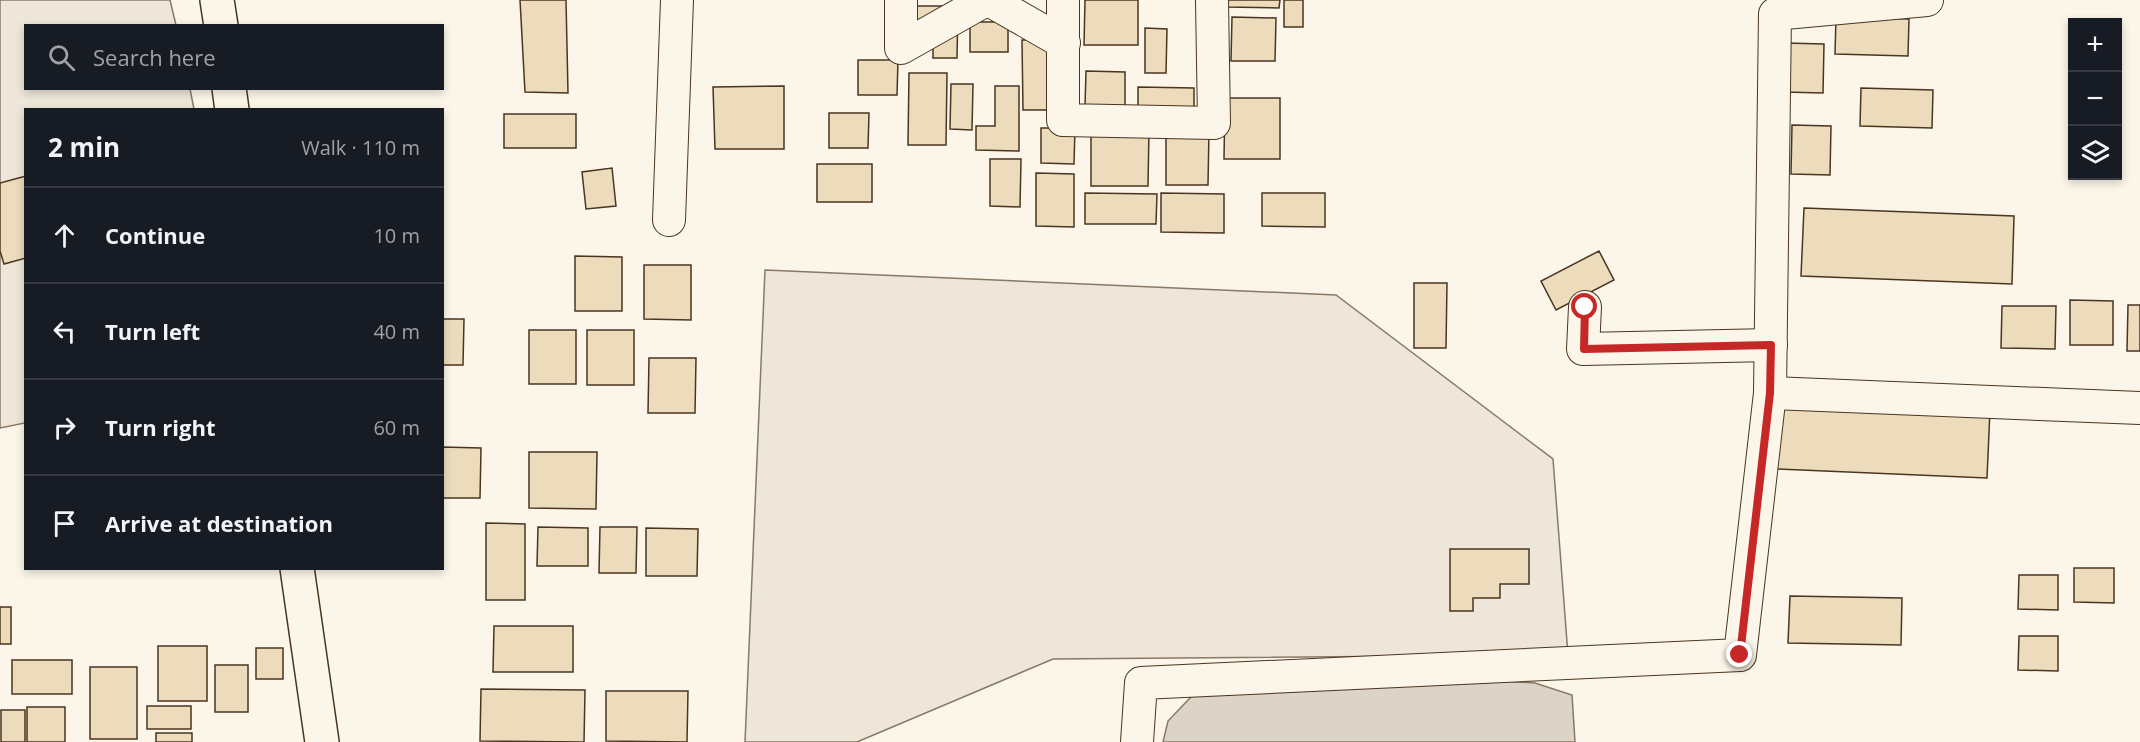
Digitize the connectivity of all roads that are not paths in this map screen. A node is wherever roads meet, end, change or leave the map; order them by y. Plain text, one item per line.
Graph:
1 (217, 0) edge
2 (677, 0) edge
3 (901, 0) edge
4 (987, 0) edge
5 (1063, 0) edge
6 (1212, 0) edge
7 (1927, 0) edge
8 (221, 24) edge
9 (1064, 43) junction
10 (230, 90) edge
11 (232, 108) edge
12 (669, 220) dead end
13 (1585, 307) dead end
14 (1771, 345) junction
15 (1770, 393) junction
16 (2140, 408) edge
17 (297, 570) edge
18 (322, 742) edge
19 (1137, 742) edge

1 - 8 highway
2 - 12 street
3 - 4 street
4 - 9 street
5 - 9 street
6 - 9 street
7 - 14 street
10 - 11 highway
13 - 14 street
14 - 15 street
15 - 16 street
15 - 19 street
17 - 18 highway

